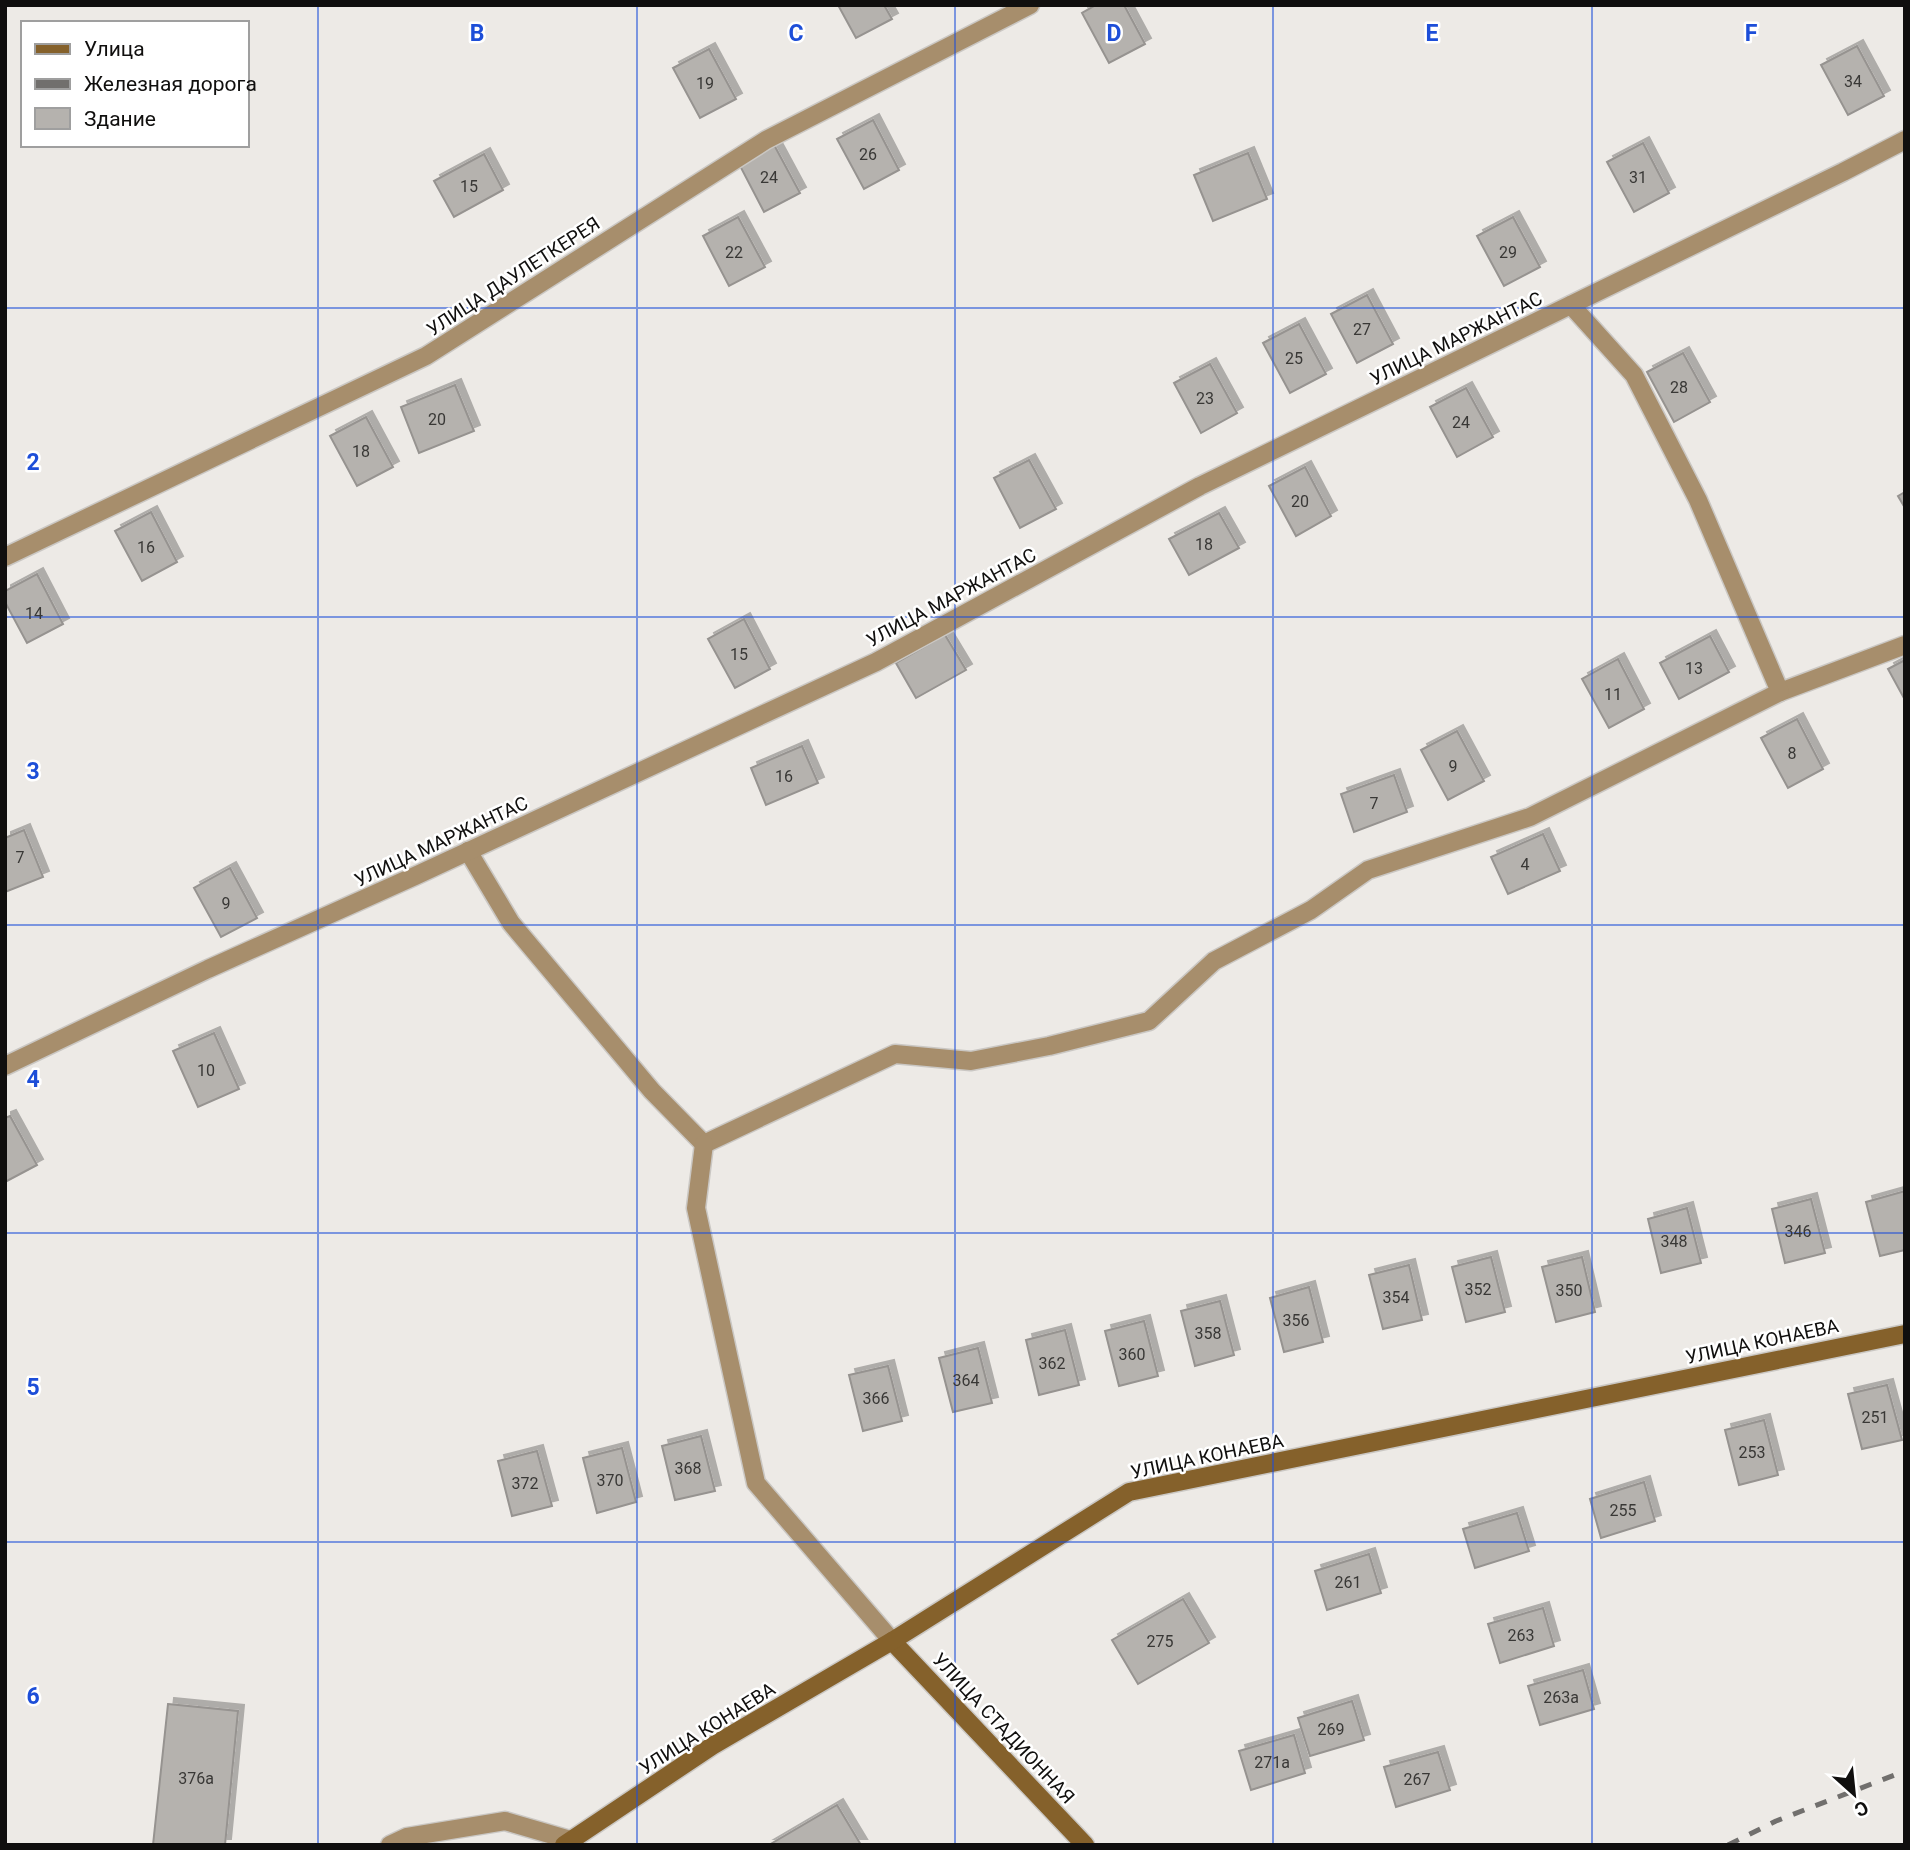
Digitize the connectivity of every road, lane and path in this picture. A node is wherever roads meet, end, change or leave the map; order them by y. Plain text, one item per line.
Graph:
1 (1030, 5) edge
2 (1905, 140) edge
3 (1571, 305) junction
4 (5, 557) edge
5 (1905, 645) edge
6 (1780, 692) junction
7 (468, 852) junction
8 (5, 1066) edge
9 (704, 1144) junction
10 (1905, 1334) edge
11 (892, 1641) junction
12 (567, 1842) edge
13 (390, 1845) edge
14 (1085, 1845) edge

1 - 4 street, УЛИЦА ДАУЛЕТКЕРЕЯ
2 - 3 street, УЛИЦА МАРЖАНТАС
3 - 6 street
3 - 7 street, УЛИЦА МАРЖАНТАС
5 - 6 street
6 - 9 street
7 - 8 street, УЛИЦА МАРЖАНТАС
7 - 9 street
9 - 11 street
10 - 11 street, УЛИЦА КОНАЕВА
11 - 12 street, УЛИЦА КОНАЕВА
11 - 14 street, УЛИЦА СТАДИОННАЯ
12 - 13 street

